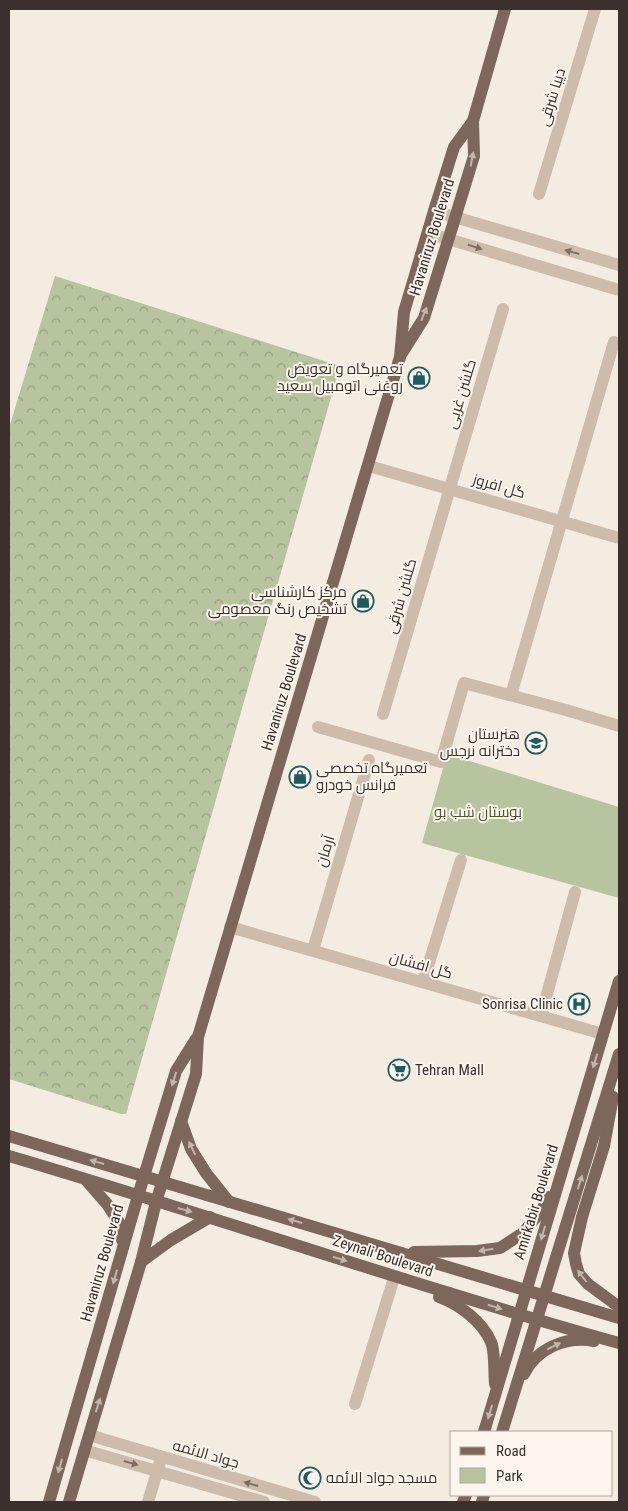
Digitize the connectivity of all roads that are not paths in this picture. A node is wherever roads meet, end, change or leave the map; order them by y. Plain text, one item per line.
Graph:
1 (505, 9) edge
2 (595, 9) edge
3 (473, 120) junction
4 (539, 194) dead end
5 (434, 211) junction
6 (456, 218) junction
7 (428, 233) junction
8 (449, 239) junction
9 (619, 265) edge
10 (619, 290) edge
11 (503, 309) dead end
12 (614, 342) dead end
13 (400, 357) junction
14 (369, 466) junction
15 (449, 488) junction
16 (561, 521) junction
17 (619, 538) edge
18 (511, 696) junction
19 (383, 714) dead end
20 (318, 726) dead end
21 (619, 726) edge
22 (369, 760) dead end
23 (461, 860) dead end
24 (575, 892) dead end
25 (230, 927) junction
26 (313, 950) junction
27 (619, 981) edge
28 (423, 982) junction
29 (540, 1016) junction
30 (603, 1034) junction
31 (198, 1037) junction
32 (619, 1054) edge
33 (619, 1062) edge
34 (182, 1121) junction
35 (9, 1136) edge
36 (568, 1151) junction
37 (9, 1156) edge
38 (144, 1176) junction
39 (84, 1178) junction
40 (162, 1182) junction
41 (138, 1196) junction
42 (156, 1202) junction
43 (229, 1202) junction
44 (210, 1217) junction
45 (122, 1251) junction
46 (398, 1251) junction
47 (141, 1262) junction
48 (382, 1273) junction
49 (394, 1278) junction
50 (526, 1290) junction
51 (544, 1296) junction
52 (619, 1307) edge
53 (519, 1315) junction
54 (619, 1318) edge
55 (537, 1320) junction
56 (619, 1344) edge
57 (496, 1392) junction
58 (513, 1396) junction
59 (355, 1404) dead end
60 (484, 1431) edge
61 (502, 1431) edge
62 (89, 1435) junction
63 (84, 1450) junction
64 (161, 1457) junction
65 (157, 1470) junction
66 (271, 1496) edge
67 (49, 1502) edge
68 (69, 1502) edge
69 (148, 1502) edge
70 (264, 1502) edge
71 (315, 1502) edge

1 - 3 main road, Havaniruz Boulevard
2 - 4 street, دیبا شرقی
3 - 5 main road, Havaniruz Boulevard
6 -> 3 main road, Havaniruz Boulevard
5 - 6 street
5 - 7 main road, Havaniruz Boulevard
6 - 8 main road, Havaniruz Boulevard
9 -> 6 street
7 - 8 street
7 - 13 main road, Havaniruz Boulevard
8 -> 10 street
13 -> 8 main road, Havaniruz Boulevard
11 - 15 street, گلشن غربی
12 - 16 street
13 - 14 main road, Havaniruz Boulevard
14 - 15 street, گل افروز
14 - 25 main road, Havaniruz Boulevard
15 - 16 street, گل افروز
15 - 19 street, گلشن شرقی
16 - 17 street, گل افروز
16 - 18 street
18 - 20 street
18 - 21 street
22 - 26 street, آرمان
23 - 28 street
24 - 29 street
25 - 26 street, گل افشان
25 - 31 main road, Havaniruz Boulevard
26 - 28 street, گل افشان
27 - 30 main road, Amirkabir Boulevard
28 - 29 street, گل افشان
29 - 30 street, گل افشان
30 -> 36 main road, Amirkabir Boulevard
31 - 34 main road, Havaniruz Boulevard
31 -> 38 main road, Havaniruz Boulevard
51 -> 32 main road
52 -> 33 main road
34 - 40 main road, Havaniruz Boulevard
43 -> 34 main road
38 -> 35 main road, Zeynali Boulevard
36 -> 46 main road
36 -> 50 main road, Amirkabir Boulevard
37 - 39 main road, Zeynali Boulevard
38 - 40 main road, Zeynali Boulevard
38 - 41 main road, Havaniruz Boulevard
39 - 41 main road, Zeynali Boulevard
39 - 45 main road
40 - 42 main road, Havaniruz Boulevard
40 - 43 main road, Zeynali Boulevard
41 - 42 main road, Zeynali Boulevard
41 - 45 main road, Havaniruz Boulevard
42 -> 44 main road, Zeynali Boulevard
42 - 47 main road, Havaniruz Boulevard
46 -> 43 main road, Zeynali Boulevard
44 - 47 main road
44 -> 48 main road, Zeynali Boulevard
45 -> 67 main road, Havaniruz Boulevard
46 - 50 main road, Zeynali Boulevard
62 -> 47 main road, Havaniruz Boulevard
48 - 49 main road
48 -> 53 main road, Zeynali Boulevard
49 - 57 main road
49 - 59 street
50 - 51 main road, Zeynali Boulevard
50 - 53 main road, Amirkabir Boulevard
51 - 54 main road, Zeynali Boulevard
51 - 55 main road
53 - 55 main road, Zeynali Boulevard
53 - 57 main road, Amirkabir Boulevard
55 - 56 main road, Zeynali Boulevard
55 - 58 main road
58 -> 56 main road
57 -> 60 main road, Amirkabir Boulevard
58 - 61 main road
62 - 63 main road, Havaniruz Boulevard
62 - 64 street, جواد الائمه
63 -> 65 street, جواد الائمه
63 - 68 main road, Havaniruz Boulevard
64 - 65 street
66 -> 64 street, جواد الائمه
65 - 69 street
65 - 70 street, جواد الائمه
66 - 71 street, جواد الائمه

